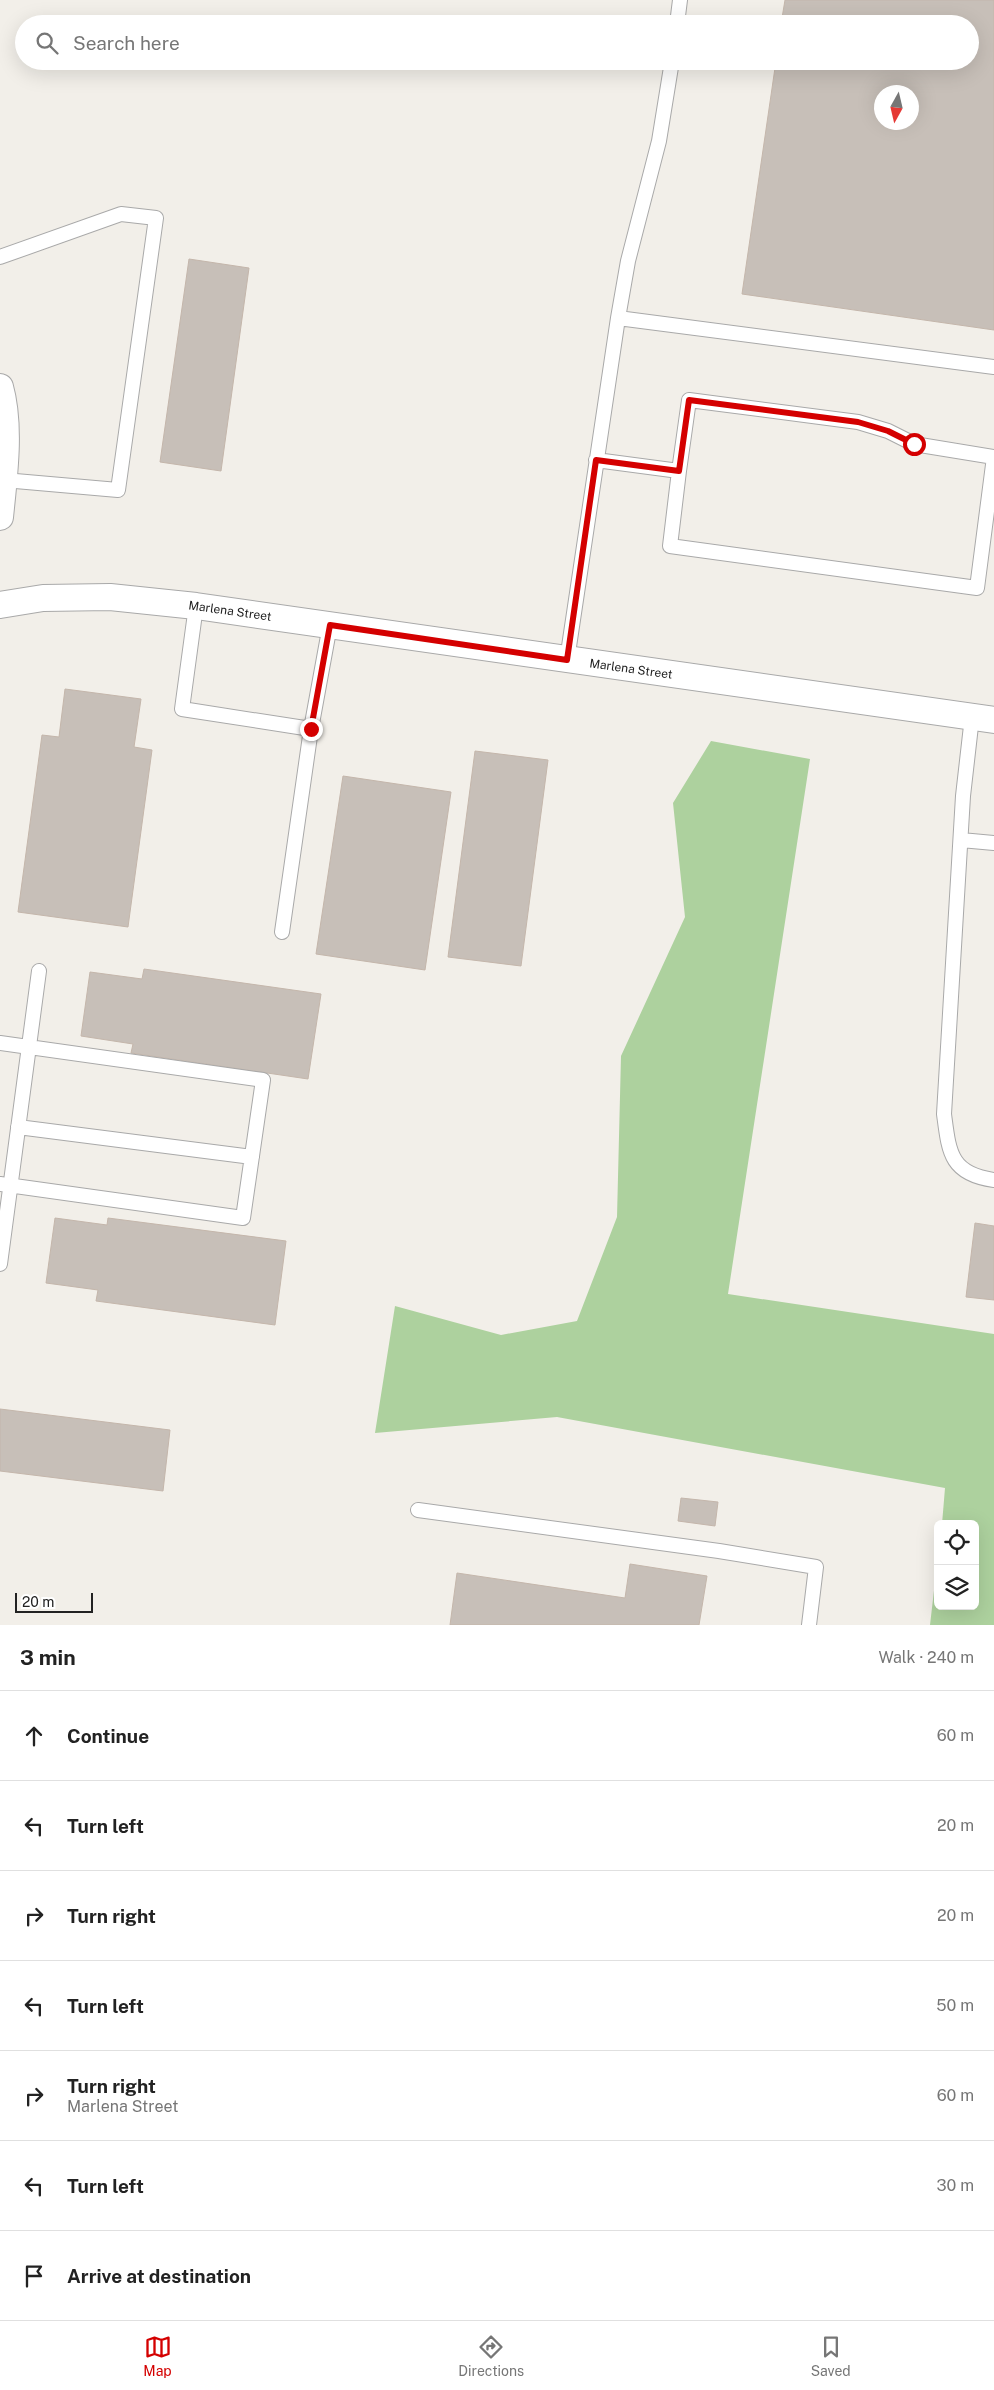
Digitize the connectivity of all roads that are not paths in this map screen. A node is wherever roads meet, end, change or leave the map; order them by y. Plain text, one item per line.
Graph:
1 (680, 0) edge
2 (678, 15) edge
3 (671, 70) edge
4 (0, 257) edge
5 (618, 318) junction
6 (994, 368) edge
7 (0, 387) edge
8 (596, 460) junction
9 (679, 471) junction
10 (4, 480) junction
11 (0, 517) edge
12 (0, 605) edge
13 (196, 606) junction
14 (330, 625) junction
15 (567, 660) junction
16 (983, 718) edge
17 (311, 729) junction
18 (961, 840) junction
19 (994, 843) edge
20 (282, 932) dead end
21 (39, 971) dead end
22 (0, 1043) edge
23 (29, 1047) junction
24 (18, 1127) junction
25 (252, 1157) junction
26 (994, 1180) edge
27 (5, 1184) edge
28 (0, 1264) edge
29 (418, 1510) dead end
30 (809, 1625) edge

1 - 2 lane
3 - 5 lane
4 - 10 lane
5 - 6 lane
5 - 8 lane
7 - 10 street
8 - 9 lane
8 - 15 lane
9 - 9 lane
10 - 11 street
12 - 13 street, Marlena Street
13 - 14 street, Marlena Street
13 - 17 lane
14 - 15 street, Marlena Street
14 - 17 lane
15 - 16 street, Marlena Street
16 - 18 lane
17 - 20 lane
18 - 19 lane
18 - 26 lane
21 - 23 lane
22 - 23 lane
23 - 24 lane
23 - 25 lane
24 - 25 lane
24 - 27 lane
25 - 27 lane
27 - 28 lane
29 - 30 lane

